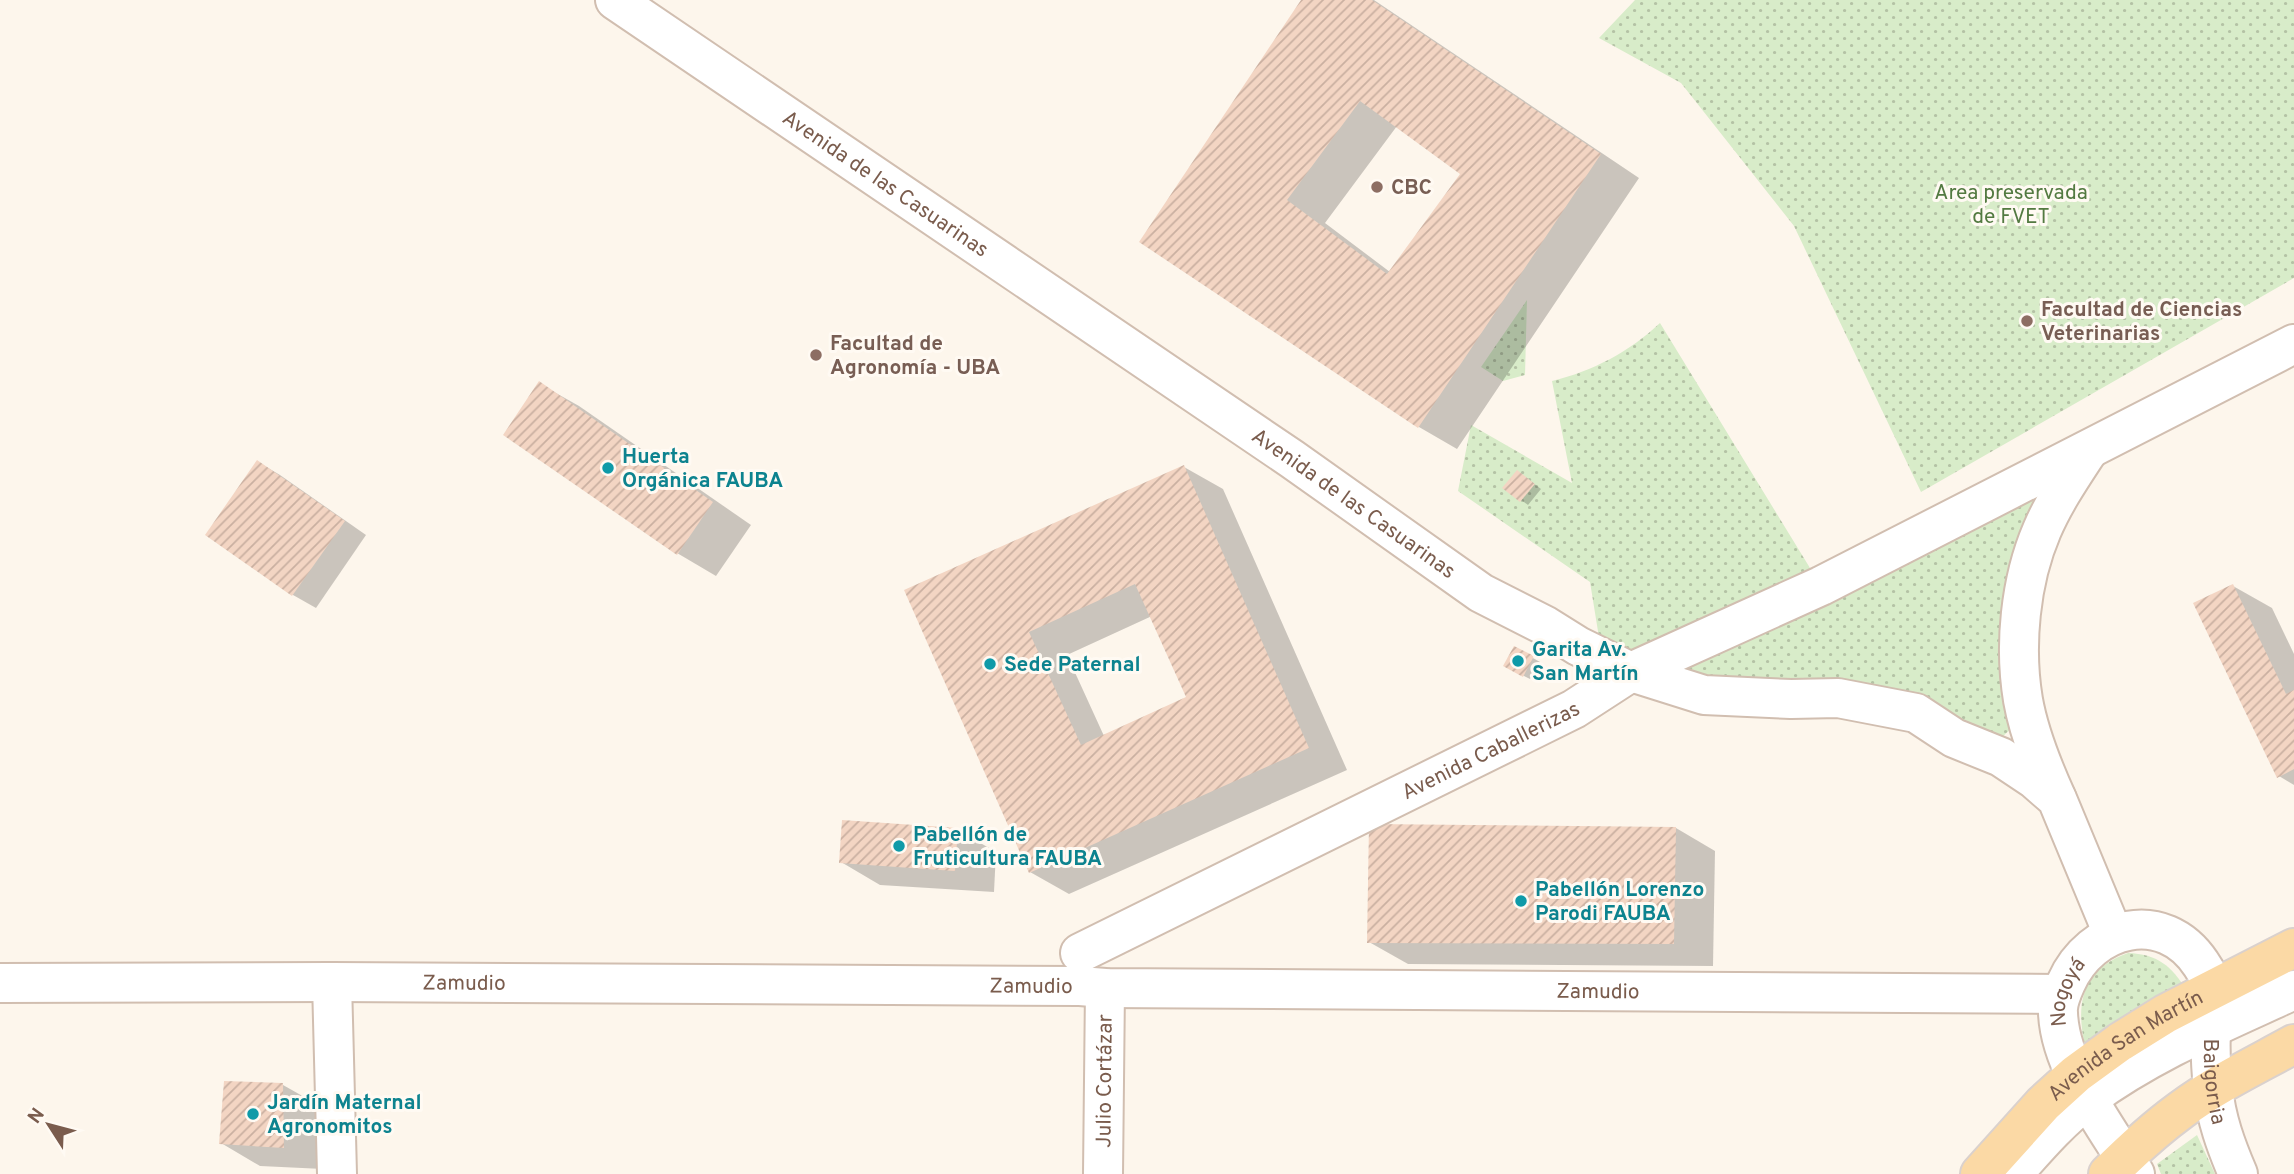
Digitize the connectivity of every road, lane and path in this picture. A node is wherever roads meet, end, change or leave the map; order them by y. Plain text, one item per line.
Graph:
1 (615, 0) edge
2 (2294, 344) edge
3 (2089, 449) junction
4 (1631, 672) junction
5 (2023, 700) junction
6 (1970, 744) junction
7 (2057, 799) junction
8 (2106, 919) junction
9 (2294, 948) edge
10 (1080, 953) dead end
11 (332, 982) junction
12 (0, 983) edge
13 (1105, 988) junction
14 (2294, 989) edge
15 (2214, 991) junction
16 (2061, 994) junction
17 (2294, 1014) edge
18 (2294, 1044) edge
19 (2212, 1058) junction
20 (2089, 1098) junction
21 (2123, 1168) edge
22 (337, 1174) edge
23 (1103, 1174) edge
24 (1980, 1174) edge
25 (2013, 1174) edge
26 (2042, 1174) edge
27 (2238, 1174) edge

1 - 4 street, Avenida de las Casuarinas
2 - 3 street, Avenida Caballerizas
3 - 4 street, Avenida Caballerizas
3 - 5 street
4 - 6 street, Avenida de las Casuarinas
4 - 10 street, Avenida Caballerizas
5 - 6 street
5 - 7 street
6 - 7 street, Avenida de las Casuarinas
7 - 8 street, Avenida de las Casuarinas
8 - 15 street
8 - 16 street, Nogoyá
9 - 15 main road, Avenida San Martín
11 - 12 street, Zamudio
11 - 13 street, Zamudio
11 - 22 street
13 - 16 street, Zamudio
13 - 23 street, Julio Cortázar
14 - 19 street
15 - 19 street, Baigorria
15 - 20 main road, Avenida San Martín
16 - 20 street, Nogoyá
17 - 19 street
18 - 19 main road
19 - 20 street
19 - 21 main road
19 - 27 street, Baigorria
20 - 21 street, Nogoyá
20 - 24 main road, Avenida San Martín
20 - 25 street
20 - 26 street

